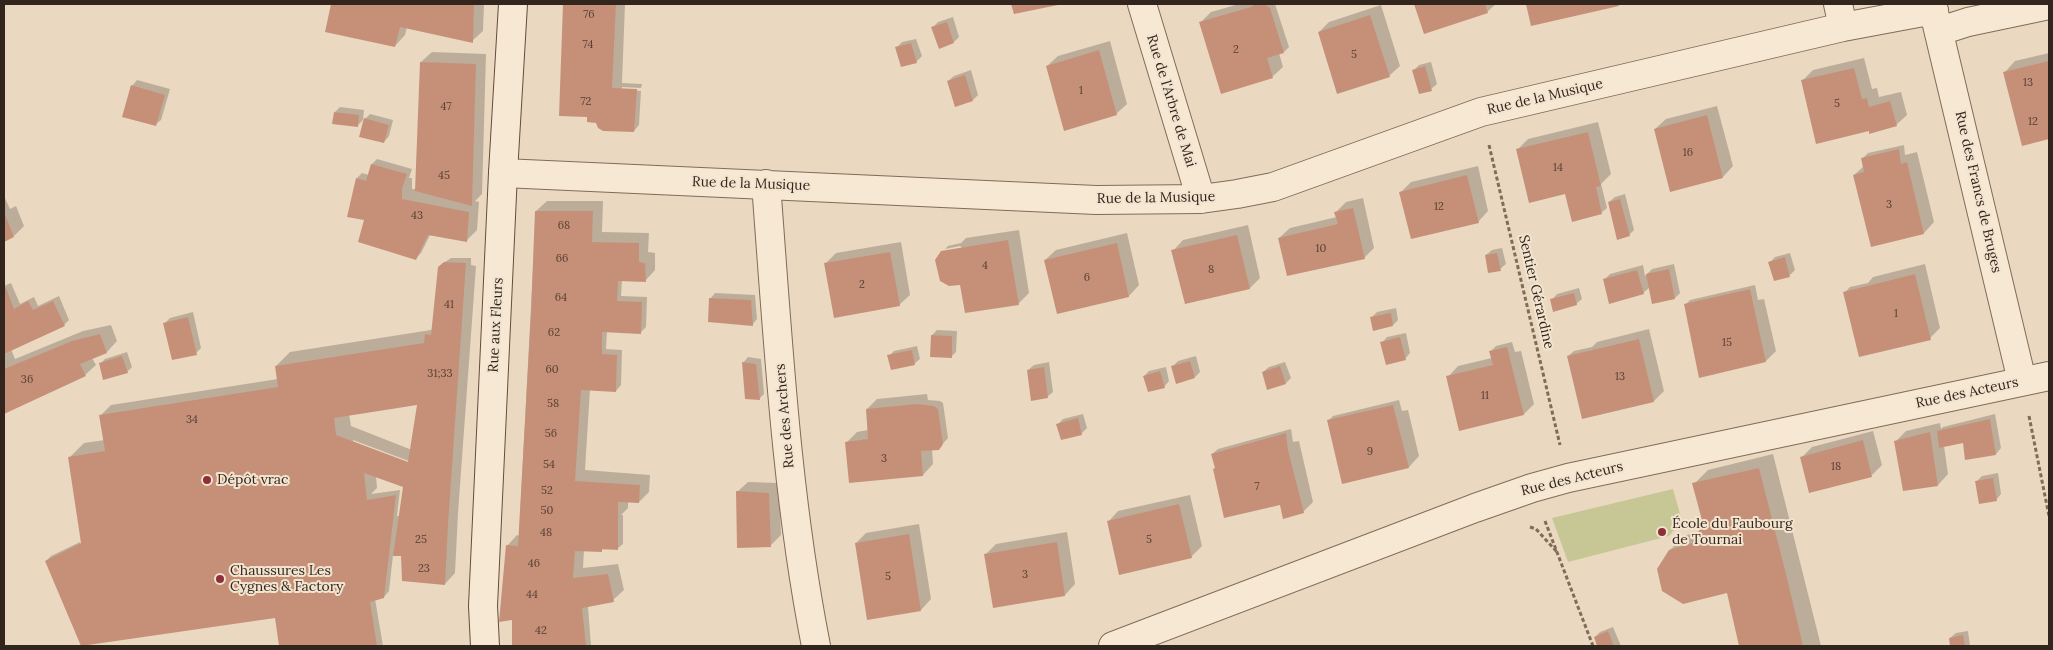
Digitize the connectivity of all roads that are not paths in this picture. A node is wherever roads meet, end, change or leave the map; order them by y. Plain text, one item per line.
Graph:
1 (513, 4) edge
2 (1142, 4) edge
3 (2049, 5) edge
4 (1840, 15) edge
5 (1935, 15) edge
6 (503, 173) junction
7 (766, 184) junction
8 (1201, 199) junction
9 (2049, 376) edge
10 (2022, 381) junction
11 (485, 646) edge
12 (816, 646) edge
13 (1113, 646) edge

1 - 6 street, Rue aux Fleurs
2 - 8 street, Rue de l'Arbre de Mai
3 - 5 street, Rue de la Musique
4 - 5 street, Rue de la Musique
4 - 8 street, Rue de la Musique
5 - 10 street, Rue des Francs de Bruges
6 - 7 street, Rue de la Musique
6 - 11 street, Rue aux Fleurs
7 - 8 street, Rue de la Musique
7 - 12 street, Rue des Archers
9 - 10 street, Rue des Acteurs
10 - 13 street, Rue des Acteurs

